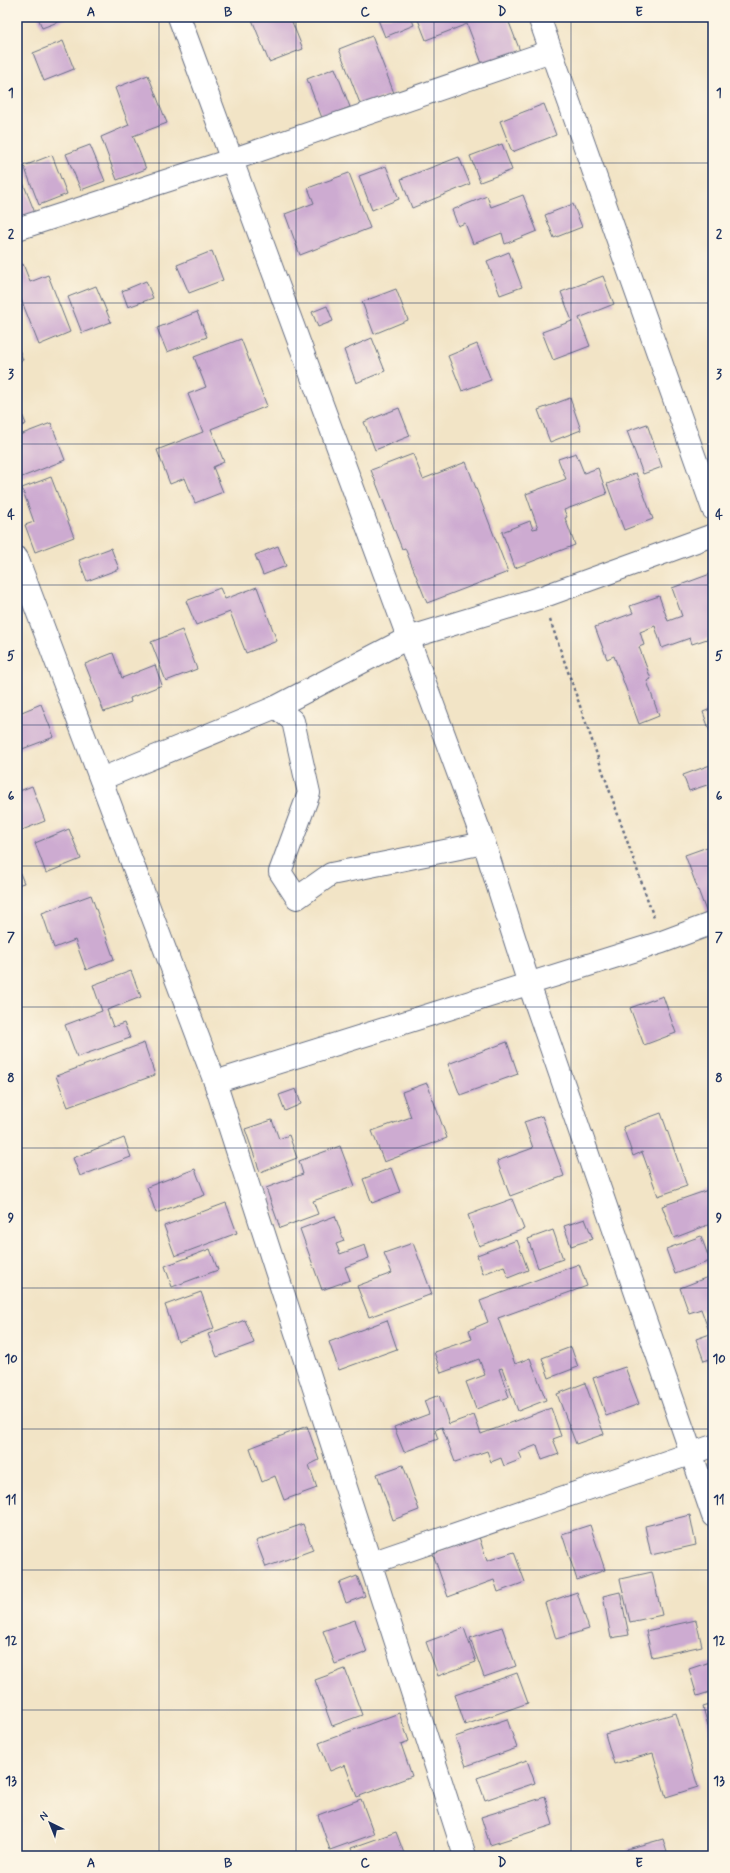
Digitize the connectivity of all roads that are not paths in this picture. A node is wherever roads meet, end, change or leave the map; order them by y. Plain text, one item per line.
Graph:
1 (179, 17) edge
2 (539, 17) edge
3 (551, 51) junction
4 (231, 160) junction
5 (17, 229) edge
6 (713, 509) edge
7 (713, 536) edge
8 (17, 558) edge
9 (408, 638) junction
10 (276, 707) junction
11 (100, 780) junction
12 (484, 843) junction
13 (713, 923) edge
14 (529, 984) junction
15 (215, 1082) junction
16 (713, 1446) edge
17 (692, 1454) junction
18 (713, 1516) edge
19 (371, 1564) junction
20 (465, 1856) edge

1 - 4 street
2 - 3 street
3 - 4 street
3 - 6 street
4 - 5 street
4 - 9 street
7 - 9 street
8 - 11 street
9 - 10 street
9 - 12 street
10 - 11 street
10 - 12 street
11 - 15 street
12 - 14 street
13 - 14 street
14 - 15 street
14 - 17 street
15 - 19 street
16 - 17 street
17 - 18 street
17 - 19 street
19 - 20 street

